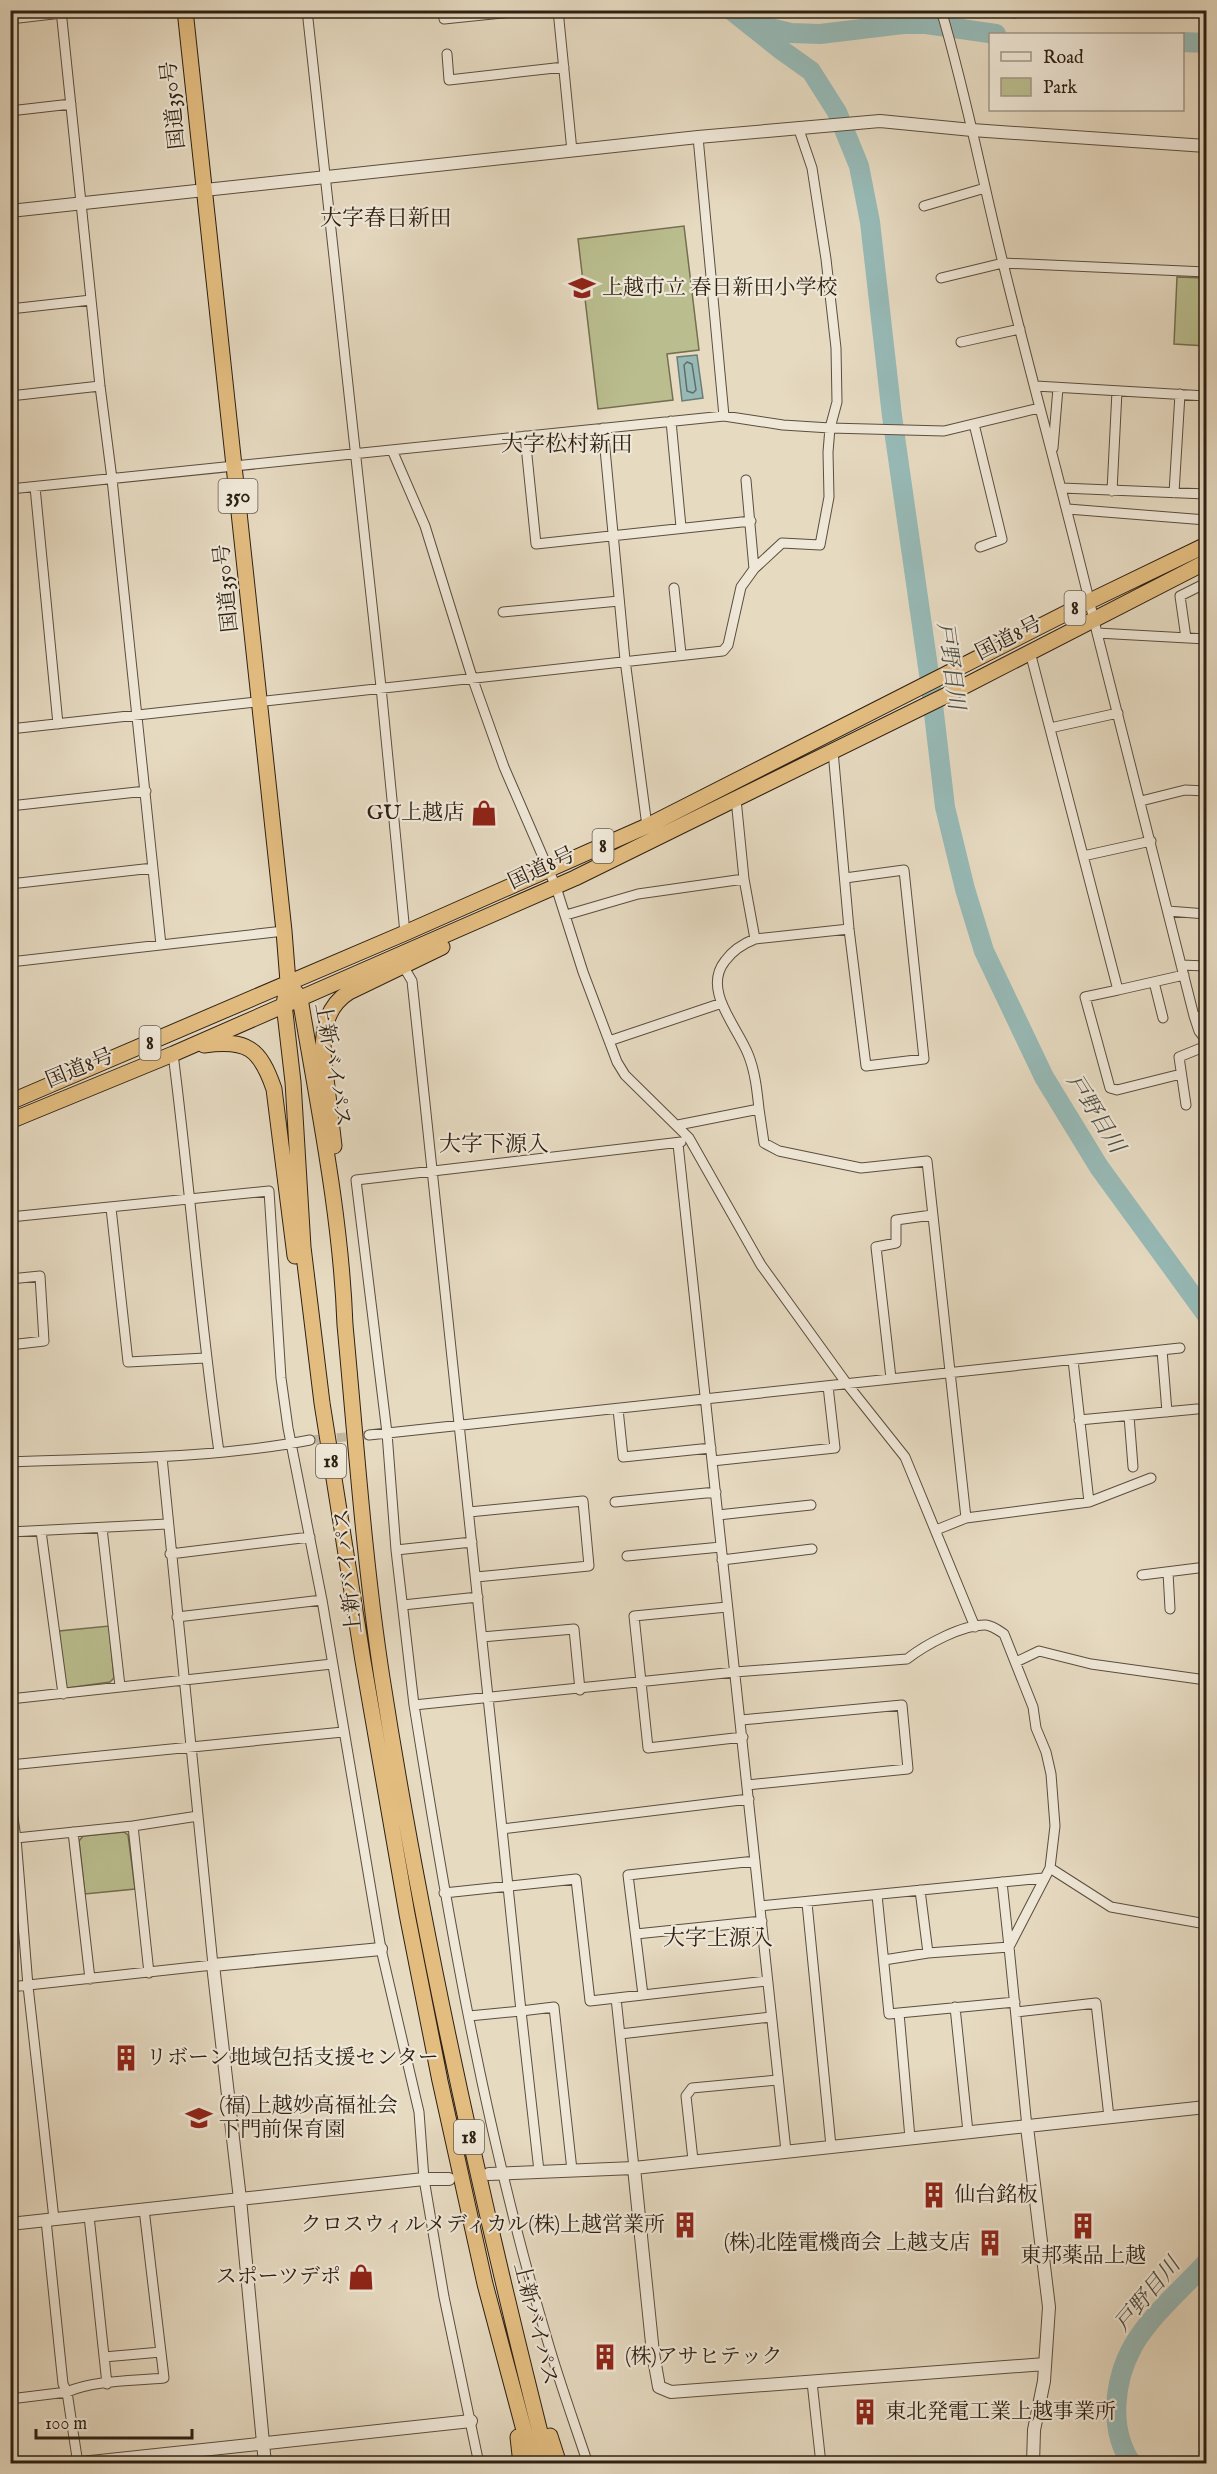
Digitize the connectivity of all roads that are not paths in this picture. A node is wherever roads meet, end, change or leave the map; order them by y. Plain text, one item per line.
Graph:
1 (185, 10) edge
2 (307, 10) edge
3 (443, 10) edge
4 (532, 10) edge
5 (558, 10) edge
6 (941, 10) edge
7 (62, 12) edge
8 (10, 19) edge
9 (447, 54) dead end
10 (564, 67) junction
11 (71, 105) junction
12 (10, 111) edge
13 (798, 127) junction
14 (972, 130) junction
15 (698, 137) junction
16 (1206, 146) edge
17 (572, 151) junction
18 (325, 177) junction
19 (985, 188) junction
20 (204, 190) junction
21 (82, 203) junction
22 (924, 206) dead end
23 (10, 211) edge
24 (1003, 263) junction
25 (1206, 272) edge
26 (941, 278) dead end
27 (91, 300) junction
28 (10, 309) edge
29 (1020, 329) junction
30 (961, 342) dead end
31 (100, 386) junction
32 (1036, 386) junction
33 (1058, 388) junction
34 (1117, 391) junction
35 (1180, 394) junction
36 (10, 396) edge
37 (1206, 396) edge
38 (1039, 408) junction
39 (724, 416) junction
40 (671, 421) junction
41 (974, 424) junction
42 (603, 428) junction
43 (830, 428) junction
44 (525, 436) junction
45 (392, 450) junction
46 (355, 454) junction
47 (1052, 455) junction
48 (236, 467) junction
49 (112, 479) junction
50 (746, 480) dead end
51 (35, 487) junction
52 (1062, 488) junction
53 (10, 489) edge
54 (1112, 490) junction
55 (1174, 493) junction
56 (1206, 494) edge
57 (1068, 509) junction
58 (751, 520) junction
59 (1206, 520) edge
60 (681, 527) junction
61 (613, 535) junction
62 (1206, 545) edge
63 (980, 547) dead end
64 (1206, 562) edge
65 (754, 569) junction
66 (1206, 583) edge
67 (674, 588) dead end
68 (619, 601) junction
69 (1090, 601) junction
70 (503, 612) dead end
71 (1095, 626) junction
72 (1186, 638) junction
73 (1206, 639) edge
74 (1030, 652) junction
75 (681, 654) junction
76 (625, 660) junction
77 (472, 677) junction
78 (381, 687) junction
79 (259, 700) junction
80 (1118, 713) junction
81 (138, 715) junction
82 (58, 724) junction
83 (1050, 728) junction
84 (10, 729) edge
85 (833, 751) junction
86 (146, 791) junction
87 (1206, 791) edge
88 (735, 799) junction
89 (1141, 801) junction
90 (10, 806) edge
91 (647, 826) junction
92 (1151, 841) junction
93 (1083, 856) junction
94 (153, 868) junction
95 (549, 870) junction
96 (845, 878) junction
97 (744, 879) junction
98 (10, 884) edge
99 (556, 887) junction
100 (1167, 911) junction
101 (1206, 914) edge
102 (566, 915) junction
103 (849, 928) junction
104 (284, 931) junction
105 (405, 933) junction
106 (754, 939) junction
107 (161, 945) junction
108 (400, 961) junction
109 (10, 962) edge
110 (1181, 965) junction
111 (1206, 966) edge
112 (1184, 975) junction
113 (288, 982) junction
114 (1154, 982) junction
115 (1118, 990) junction
116 (300, 998) junction
117 (284, 1004) junction
118 (722, 1004) junction
119 (1164, 1017) dead end
120 (1194, 1017) junction
121 (1206, 1017) edge
122 (1206, 1040) edge
123 (609, 1041) junction
124 (190, 1046) junction
125 (1206, 1046) edge
126 (173, 1054) junction
127 (1181, 1074) junction
128 (10, 1102) edge
129 (1186, 1105) dead end
130 (759, 1109) junction
131 (10, 1121) edge
132 (678, 1125) junction
133 (688, 1138) junction
134 (678, 1144) junction
135 (432, 1172) junction
136 (191, 1200) junction
137 (111, 1208) junction
138 (932, 1215) junction
139 (10, 1217) edge
140 (343, 1275) junction
141 (10, 1279) edge
142 (10, 1345) edge
143 (1180, 1348) dead end
144 (1162, 1350) junction
145 (205, 1358) junction
146 (1073, 1360) junction
147 (948, 1372) junction
148 (891, 1378) junction
149 (848, 1384) junction
150 (828, 1386) junction
151 (705, 1399) junction
152 (322, 1403) junction
153 (618, 1409) junction
154 (1197, 1409) dead end
155 (1167, 1412) junction
156 (1129, 1416) junction
157 (1079, 1420) junction
158 (460, 1425) junction
159 (387, 1432) junction
160 (369, 1435) tunnel mouth
161 (310, 1440) tunnel mouth
162 (292, 1444) junction
163 (711, 1448) junction
164 (219, 1452) junction
165 (162, 1456) junction
166 (712, 1461) junction
167 (10, 1462) edge
168 (1134, 1467) dead end
169 (1151, 1478) dead end
170 (716, 1492) junction
171 (615, 1502) dead end
172 (1089, 1502) junction
173 (811, 1505) dead end
174 (469, 1512) junction
175 (718, 1515) junction
176 (966, 1518) junction
177 (167, 1524) junction
178 (102, 1528) junction
179 (936, 1530) junction
180 (41, 1531) junction
181 (10, 1532) edge
182 (310, 1537) junction
183 (472, 1542) junction
184 (721, 1547) junction
185 (812, 1549) dead end
186 (396, 1550) junction
187 (170, 1554) junction
188 (627, 1556) dead end
189 (722, 1560) junction
190 (1206, 1567) edge
191 (1168, 1572) junction
192 (1142, 1575) dead end
193 (476, 1577) junction
194 (478, 1597) junction
195 (322, 1600) junction
196 (403, 1605) junction
197 (727, 1607) junction
198 (1170, 1609) dead end
199 (177, 1617) junction
200 (975, 1627) junction
201 (482, 1637) junction
202 (1016, 1662) junction
203 (332, 1664) junction
204 (735, 1672) junction
205 (1206, 1680) edge
206 (183, 1681) junction
207 (640, 1682) junction
208 (120, 1686) junction
209 (580, 1690) junction
210 (63, 1694) junction
211 (488, 1698) junction
212 (10, 1699) edge
213 (414, 1705) junction
214 (741, 1720) junction
215 (344, 1732) junction
216 (743, 1737) junction
217 (190, 1749) junction
218 (10, 1766) edge
219 (747, 1785) junction
220 (10, 1798) edge
221 (749, 1799) junction
222 (198, 1816) junction
223 (133, 1826) junction
224 (502, 1829) junction
225 (73, 1832) junction
226 (16, 1838) junction
227 (755, 1862) junction
228 (1050, 1868) junction
229 (1043, 1878) junction
230 (1002, 1882) junction
231 (508, 1887) junction
232 (921, 1890) junction
233 (444, 1893) junction
234 (877, 1896) junction
235 (807, 1903) junction
236 (760, 1906) junction
237 (762, 1921) junction
238 (1206, 1924) edge
239 (636, 1934) junction
240 (1010, 1947) junction
241 (381, 1949) junction
242 (928, 1953) junction
243 (884, 1960) junction
244 (213, 1965) junction
245 (149, 1972) junction
246 (90, 1979) junction
247 (767, 1981) junction
248 (28, 1986) junction
249 (10, 1988) edge
250 (643, 1995) junction
251 (616, 1998) junction
252 (955, 2007) junction
253 (1015, 2007) junction
254 (521, 2011) junction
255 (898, 2013) junction
256 (469, 2016) junction
257 (771, 2017) junction
258 (620, 2034) junction
259 (777, 2080) junction
260 (1206, 2106) edge
261 (1109, 2117) junction
262 (1027, 2127) junction
263 (968, 2132) junction
264 (910, 2138) junction
265 (831, 2146) junction
266 (786, 2151) junction
267 (693, 2160) junction
268 (634, 2168) junction
269 (539, 2170) junction
270 (572, 2170) junction
271 (503, 2172) junction
272 (489, 2174) dead end
273 (424, 2179) junction
274 (449, 2179) dead end
275 (240, 2199) junction
276 (144, 2209) junction
277 (89, 2216) junction
278 (50, 2219) junction
279 (10, 2224) edge
280 (513, 2328) junction
281 (161, 2352) junction
282 (104, 2357) junction
283 (1045, 2364) junction
284 (812, 2382) junction
285 (107, 2384) junction
286 (67, 2392) junction
287 (10, 2399) edge
288 (517, 2408) junction
289 (471, 2421) junction
290 (264, 2445) junction
291 (72, 2463) edge
292 (78, 2463) edge
293 (265, 2463) edge
294 (479, 2463) edge
295 (521, 2463) edge
296 (533, 2463) edge
297 (548, 2463) edge
298 (559, 2463) edge
299 (588, 2463) edge
300 (820, 2463) edge
301 (1033, 2463) edge

1 - 20 highway, 国道350号 / 350
2 - 18 street
3 - 4 street
5 - 10 street
6 - 14 street
7 - 8 street
7 - 11 street
9 - 10 street
10 - 17 street
11 - 12 street
11 - 21 street
13 - 14 street
13 - 15 street
13 - 43 street
14 - 16 street
14 - 19 street
15 - 17 street
15 - 39 street
17 - 18 street
18 - 20 street
18 - 46 street
19 - 22 street
19 - 24 street
20 - 21 street
20 - 48 highway, 国道350号 / 350
21 - 23 street
21 - 27 street
24 - 25 street
24 - 26 street
24 - 29 street
27 - 28 street
27 - 31 street
29 - 30 street
29 - 32 street
31 - 36 street
31 - 49 street
32 - 33 street
32 - 38 street
33 - 34 street
33 - 47 street
34 - 35 street
34 - 54 street
35 - 37 street
35 - 55 street
38 - 41 street
38 - 47 street
39 - 40 street
39 - 43 street
40 - 42 street
40 - 60 street
41 - 43 street
41 - 63 street
42 - 44 street
42 - 61 street
43 - 65 street
44 - 45 street
44 - 61 street
45 - 46 street
45 - 77 street
46 - 48 street
46 - 78 street
47 - 52 street
48 - 49 street
48 - 79 highway, 国道350号 / 350
49 - 51 street
49 - 81 street
50 - 58 street
51 - 53 street
51 - 82 street
52 - 54 street
52 - 57 street
54 - 55 street
55 - 56 street
57 - 59 street
57 - 69 street
58 - 60 street
58 - 65 street
60 - 61 street
61 - 68 street
62 - 69 highway, 国道8号 / 8
64 - 71 highway, 国道8号 / 8
65 - 75 street
66 - 72 street
67 - 75 street
68 - 70 street
68 - 76 street
69 - 71 street
69 - 91 highway, 国道8号 / 8
71 - 72 street
71 - 74 highway, 国道8号 / 8
71 - 80 street
72 - 73 street
74 - 83 street
74 - 85 highway, 国道8号 / 8
75 - 76 street
76 - 77 street
76 - 91 street
77 - 78 street
77 - 95 street
78 - 79 street
78 - 105 street
79 - 81 street
79 - 104 highway, 国道350号 / 350
80 - 83 street
80 - 89 street
81 - 82 street
81 - 86 street
82 - 84 street
83 - 93 street
85 - 88 highway, 国道8号 / 8
85 - 96 street
86 - 90 street
86 - 94 street
87 - 89 street
88 - 97 street
88 - 99 highway, 国道8号 / 8
89 - 92 street
91 - 95 highway, 国道8号 / 8
92 - 93 street
92 - 100 street
93 - 115 street
94 - 98 street
94 - 107 street
95 - 99 street
95 - 105 highway, 国道8号 / 8
96 - 103 street
96 - 103 street
97 - 102 street
97 - 106 street
99 - 102 street
99 - 108 highway, 国道8号 / 8
100 - 101 street
100 - 110 street
102 - 123 street
103 - 106 street
104 - 107 street
104 - 113 highway, 国道350号 / 350
105 - 113 highway, 国道8号 / 8
106 - 118 street
107 - 109 street
108 - 116 highway, 国道8号 / 8
108 - 135 street
108 - 140 highway
110 - 111 street
110 - 112 street
112 - 114 street
112 - 120 street
113 - 116 highway, 上新バイパス / 18
113 - 117 highway, 上新バイパス / 18
113 - 128 highway, 国道8号 / 8
114 - 115 street
114 - 119 street
115 - 127 street
116 - 117 highway, 国道8号 / 8
116 - 140 highway, 上新バイパス / 18
117 - 124 highway, 国道8号 / 8
117 - 152 highway, 上新バイパス / 18
118 - 123 street
118 - 130 street
120 - 121 street
120 - 122 street
123 - 132 street
124 - 126 highway, 国道8号 / 8
124 - 152 highway
125 - 127 street
126 - 131 highway, 国道8号 / 8
126 - 136 street
127 - 129 street
130 - 132 street
130 - 138 street
132 - 133 street
133 - 134 street
133 - 149 street
134 - 135 street
134 - 151 street
135 - 158 street
135 - 159 street
136 - 137 street
136 - 145 street
136 - 162 street
137 - 139 street
137 - 145 street
138 - 147 street
138 - 148 street
140 - 280 highway, 上新バイパス / 18
141 - 142 street
143 - 144 street
144 - 146 street
144 - 155 street
145 - 164 street
146 - 147 street
146 - 157 street
147 - 148 street
147 - 176 street
148 - 149 street
149 - 150 street
149 - 179 street
150 - 151 street
150 - 166 street
151 - 153 street
151 - 163 street
152 - 288 highway, 上新バイパス / 18
153 - 158 street
153 - 163 street
154 - 155 street
155 - 156 street
156 - 157 street
156 - 168 street
157 - 172 street
158 - 159 street
158 - 174 street
159 - 160 street
159 - 186 street
161 - 162 street
162 - 164 street
162 - 182 street
163 - 166 street
164 - 165 street
165 - 167 street
165 - 177 street
166 - 170 street
169 - 172 street
170 - 171 street
170 - 175 street
172 - 176 street
173 - 175 street
174 - 183 street
174 - 193 street
175 - 184 street
176 - 179 street
177 - 178 street
177 - 187 street
178 - 180 street
178 - 208 street
179 - 200 street
180 - 181 street
180 - 210 street
182 - 187 street
182 - 195 street
183 - 186 street
183 - 193 street
184 - 188 street
184 - 189 street
185 - 189 street
186 - 196 street
187 - 199 street
189 - 197 street
190 - 191 street
191 - 192 street
191 - 198 street
193 - 194 street
194 - 196 street
194 - 201 street
195 - 199 street
195 - 203 street
196 - 213 street
197 - 204 street
197 - 207 street
199 - 206 street
200 - 202 street
200 - 204 street
201 - 209 street
201 - 211 street
202 - 205 street
202 - 228 street
203 - 206 street
203 - 215 street
204 - 207 street
204 - 214 street
206 - 208 street
206 - 217 street
207 - 209 street
207 - 216 street
208 - 210 street
209 - 211 street
210 - 212 street
211 - 213 street
211 - 224 street
213 - 233 street
214 - 216 street
214 - 219 street
215 - 217 street
215 - 241 street
216 - 219 street
217 - 218 street
217 - 222 street
219 - 221 street
220 - 226 street
221 - 224 street
221 - 227 street
222 - 223 street
222 - 244 street
223 - 225 street
223 - 245 street
224 - 231 street
225 - 226 street
225 - 246 street
226 - 248 street
227 - 236 street
227 - 239 street
228 - 229 street
228 - 238 street
229 - 230 street
229 - 240 street
230 - 232 street
230 - 240 street
231 - 233 street
231 - 251 street
231 - 254 street
232 - 234 street
232 - 242 street
233 - 256 street
234 - 235 street
234 - 243 street
235 - 236 street
235 - 265 street
236 - 237 street
237 - 239 street
237 - 247 street
239 - 250 street
240 - 242 street
240 - 253 street
241 - 244 street
241 - 273 street
242 - 243 street
243 - 255 street
244 - 245 street
244 - 275 street
245 - 246 street
246 - 248 street
247 - 250 street
247 - 257 street
248 - 249 street
248 - 278 street
250 - 251 street
251 - 258 street
252 - 253 street
252 - 255 street
252 - 263 street
253 - 261 street
253 - 262 street
254 - 256 street
254 - 269 street
254 - 270 street
255 - 264 street
256 - 271 street
257 - 258 street
257 - 259 street
258 - 268 street
259 - 266 street
259 - 267 street
260 - 261 street
261 - 262 street
262 - 263 street
262 - 283 street
263 - 264 street
264 - 265 street
265 - 266 street
266 - 267 street
267 - 268 street
268 - 270 street
268 - 284 street
269 - 270 street
269 - 271 street
271 - 272 street
271 - 299 street
273 - 274 street
273 - 275 street
273 - 289 street
275 - 276 street
275 - 290 street
276 - 277 street
276 - 281 street
277 - 278 street
277 - 282 street
278 - 279 street
278 - 286 street
280 - 297 highway, 上新バイパス / 18
280 - 298 highway
281 - 282 street
281 - 285 street
282 - 285 street
283 - 284 street
283 - 301 street
284 - 300 street
285 - 286 street
286 - 287 street
286 - 292 street
288 - 295 highway
288 - 296 highway, 上新バイパス / 18
289 - 290 street
289 - 294 street
290 - 292 street
290 - 293 street
291 - 292 street

